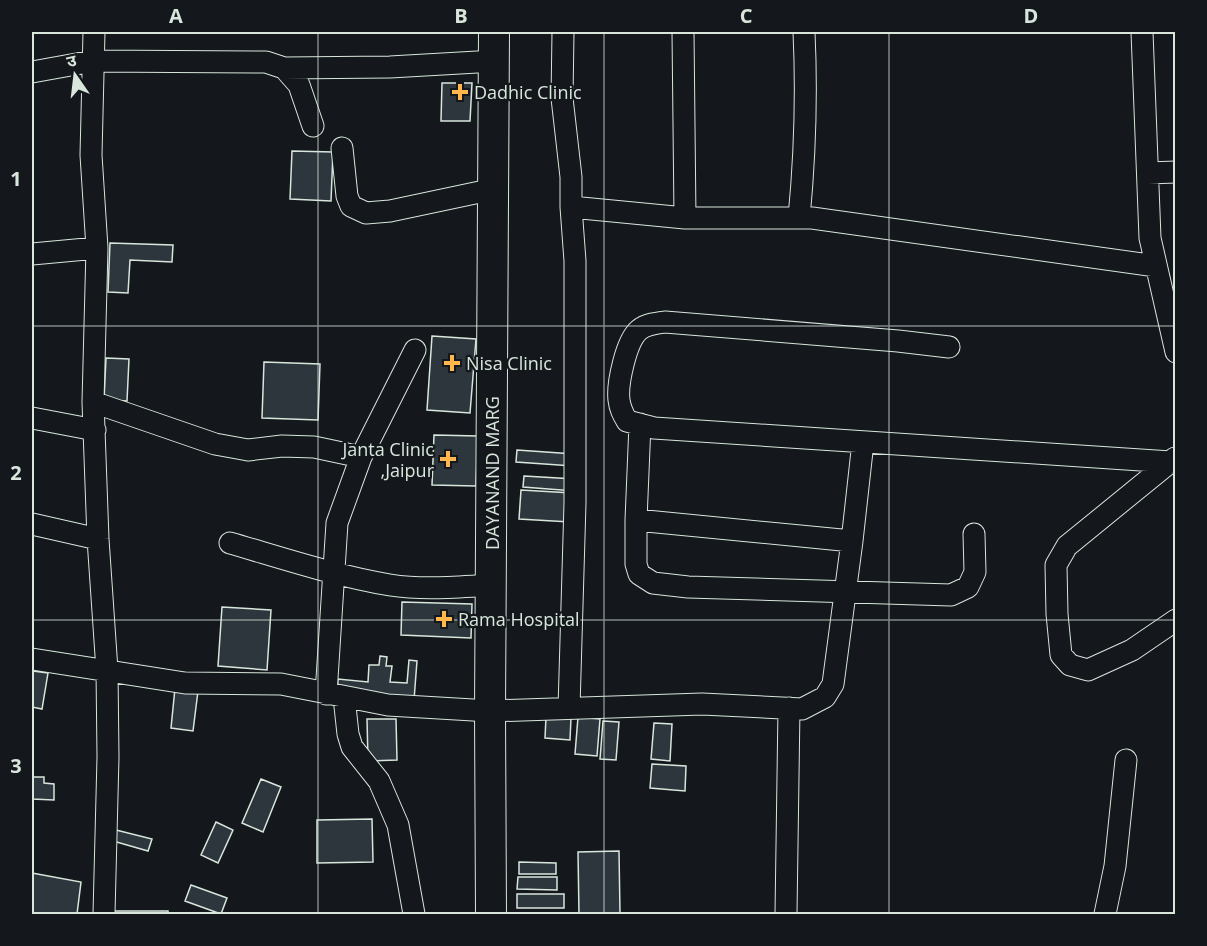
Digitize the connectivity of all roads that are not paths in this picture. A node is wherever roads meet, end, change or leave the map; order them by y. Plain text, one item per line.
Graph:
1 (94, 32) edge
2 (563, 32) edge
3 (683, 32) edge
4 (804, 32) edge
5 (1142, 32) edge
6 (494, 46) edge
7 (93, 61) junction
8 (284, 68) junction
9 (32, 72) edge
10 (313, 126) dead end
11 (342, 148) dead end
12 (1176, 172) edge
13 (1148, 173) junction
14 (494, 189) junction
15 (571, 207) junction
16 (686, 218) junction
17 (800, 218) junction
18 (97, 248) junction
19 (32, 254) edge
20 (1156, 266) junction
21 (949, 347) dead end
22 (414, 350) dead end
23 (1176, 352) edge
24 (93, 402) junction
25 (32, 418) edge
26 (639, 424) junction
27 (95, 430) junction
28 (863, 442) junction
29 (361, 457) junction
30 (1173, 460) edge
31 (636, 520) junction
32 (32, 524) edge
33 (974, 534) dead end
34 (98, 539) junction
35 (852, 541) junction
36 (230, 543) dead end
37 (333, 572) junction
38 (491, 585) junction
39 (845, 592) junction
40 (1176, 620) edge
41 (32, 659) edge
42 (107, 670) junction
43 (335, 695) junction
44 (569, 708) junction
45 (789, 708) junction
46 (490, 711) junction
47 (1126, 760) dead end
48 (104, 915) edge
49 (414, 915) edge
50 (490, 915) edge
51 (786, 915) edge
52 (1105, 915) edge

1 - 7 street
2 - 15 street
3 - 16 street
4 - 17 street
5 - 13 street
6 - 8 street
6 - 14 street, DAYANAND MARG
7 - 8 street
7 - 9 street
7 - 18 street
8 - 10 street
11 - 14 street
12 - 13 street
13 - 20 street
14 - 38 street, DAYANAND MARG
15 - 16 street
15 - 44 street
16 - 17 street
17 - 20 street
18 - 19 street
18 - 24 street
20 - 23 street
21 - 26 street
22 - 29 street
24 - 27 street
24 - 29 street
25 - 27 street
26 - 28 street
26 - 31 street
27 - 34 street
28 - 30 street
28 - 35 street
29 - 37 street
30 - 40 street
31 - 35 street
31 - 39 street
32 - 34 street
33 - 39 street
34 - 42 street
35 - 39 street
36 - 37 street
37 - 38 street
37 - 43 street
38 - 46 street, DAYANAND MARG
39 - 45 street
41 - 42 street
42 - 43 street
42 - 48 street
43 - 46 street
43 - 49 street
44 - 45 street
44 - 46 street
45 - 51 street
46 - 50 street, DAYANAND MARG
47 - 52 street

